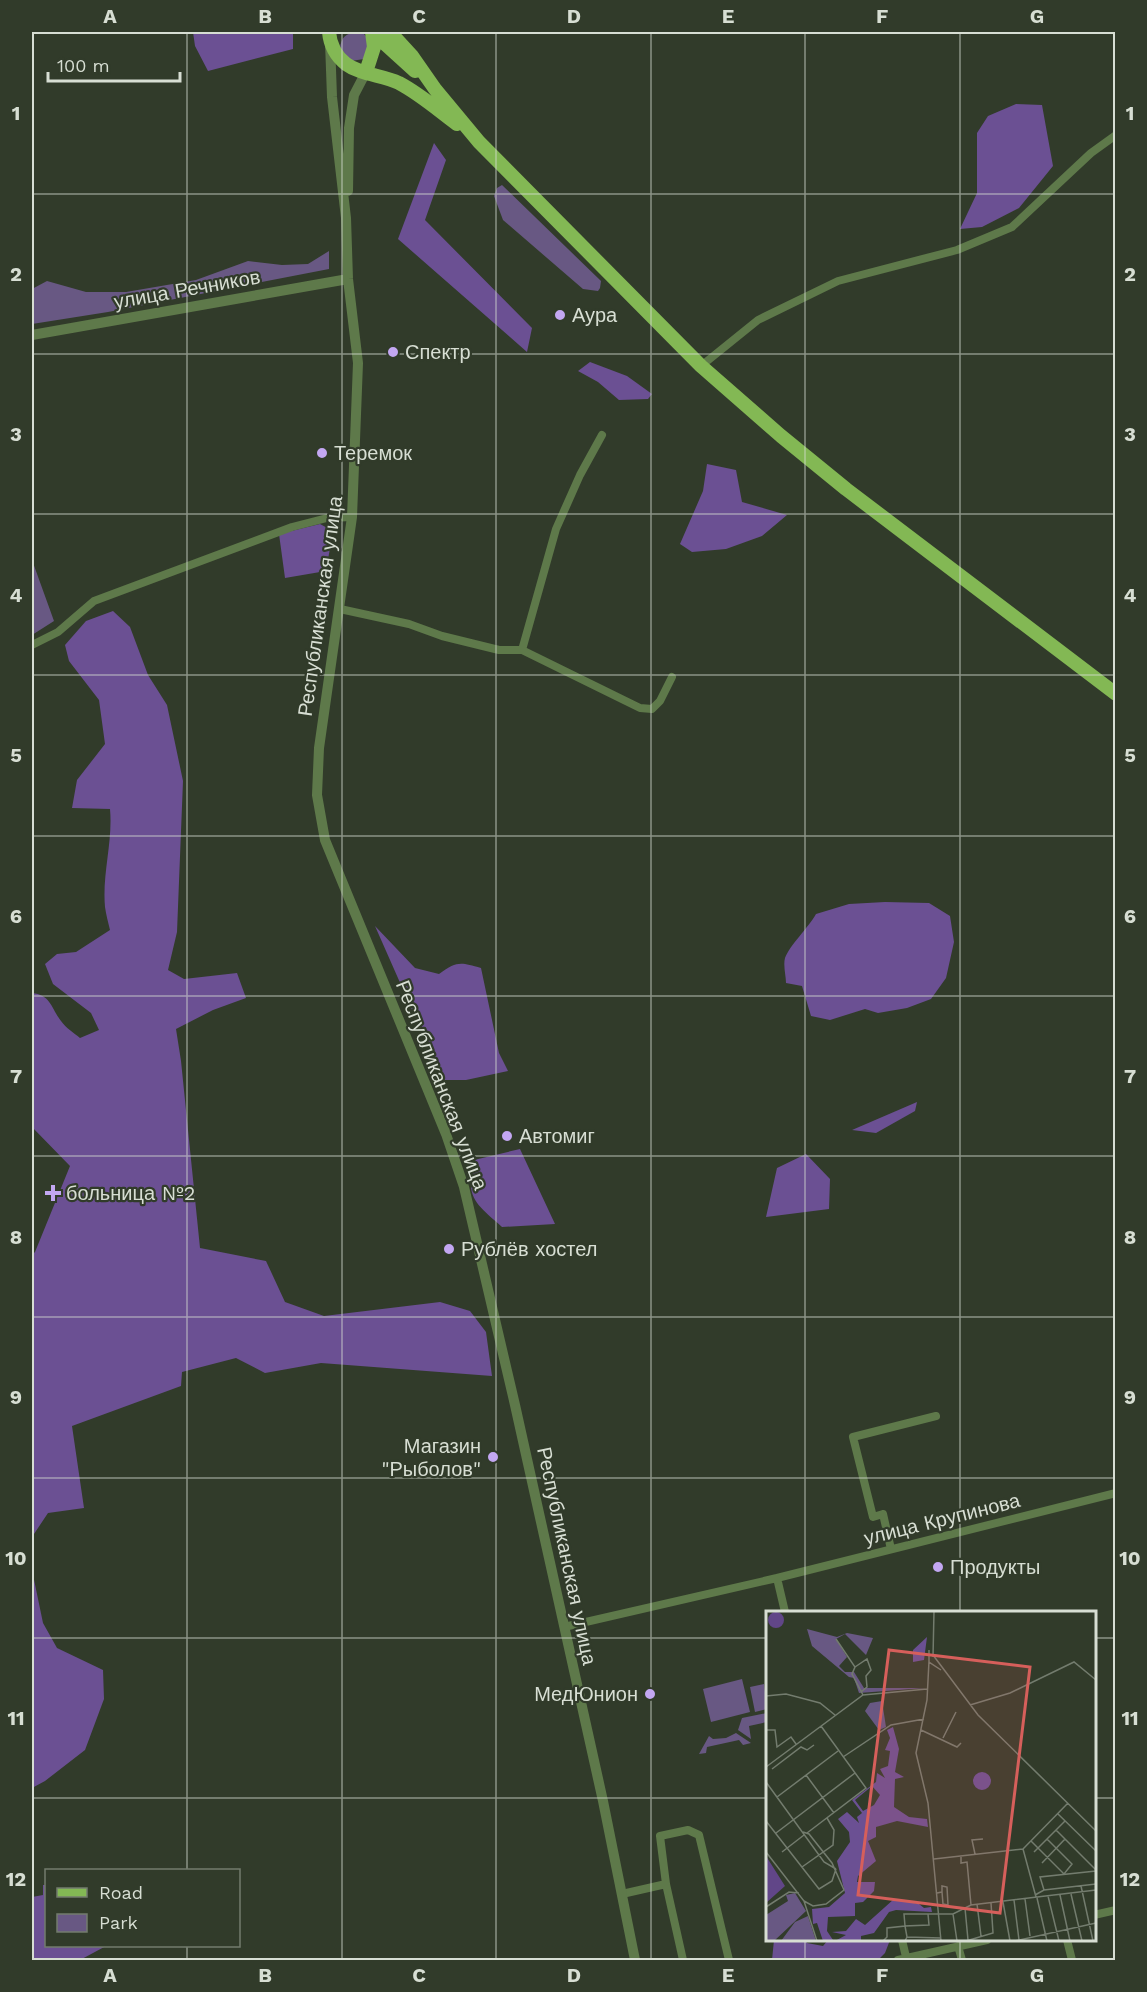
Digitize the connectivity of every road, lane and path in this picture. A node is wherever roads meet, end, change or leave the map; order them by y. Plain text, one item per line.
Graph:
1 (372, 32) edge
2 (390, 32) edge
3 (331, 35) edge
4 (366, 72) junction
5 (383, 76) junction
6 (360, 85) junction
7 (435, 89) junction
8 (1116, 135) edge
9 (479, 142) junction
10 (346, 218) junction
11 (348, 279) junction
12 (32, 335) edge
13 (701, 366) junction
14 (602, 435) dead end
15 (352, 517) junction
16 (340, 609) junction
17 (32, 645) edge
18 (522, 650) junction
19 (672, 677) dead end
20 (1116, 694) edge
21 (936, 1416) dead end
22 (1116, 1493) edge
23 (891, 1549) junction
24 (777, 1578) junction
25 (785, 1611) edge
26 (564, 1627) junction
27 (666, 1884) junction
28 (622, 1894) junction
29 (1116, 1910) edge
30 (1096, 1915) edge
31 (902, 1941) edge
32 (982, 1941) edge
33 (1067, 1941) edge
34 (958, 1946) junction
35 (902, 1959) edge
36 (635, 1960) edge
37 (683, 1960) edge
38 (729, 1960) edge
39 (962, 1960) edge
40 (1072, 1960) edge

1 - 4 main road
1 - 7 main road
2 - 7 main road
3 - 4 main road
3 - 10 street
4 - 5 main road
4 - 6 street
5 - 6 street
5 - 9 main road
6 - 10 street
7 - 9 main road
8 - 13 street
9 - 13 main road
10 - 11 street, Республиканская улица
11 - 12 street, улица Речников
11 - 15 street, Республиканская улица
13 - 20 main road
14 - 18 street
15 - 16 street, Республиканская улица
15 - 17 street
16 - 18 street
16 - 26 street, Республиканская улица
18 - 19 street
21 - 23 street
22 - 23 street, улица Крупинова
23 - 24 street, улица Крупинова
24 - 25 street
24 - 26 street, улица Крупинова
26 - 28 street, Республиканская улица
27 - 28 street
27 - 37 street
27 - 38 street
28 - 36 street, Республиканская улица
29 - 30 street
31 - 35 street
32 - 34 street
33 - 40 street
34 - 35 street
34 - 39 street

